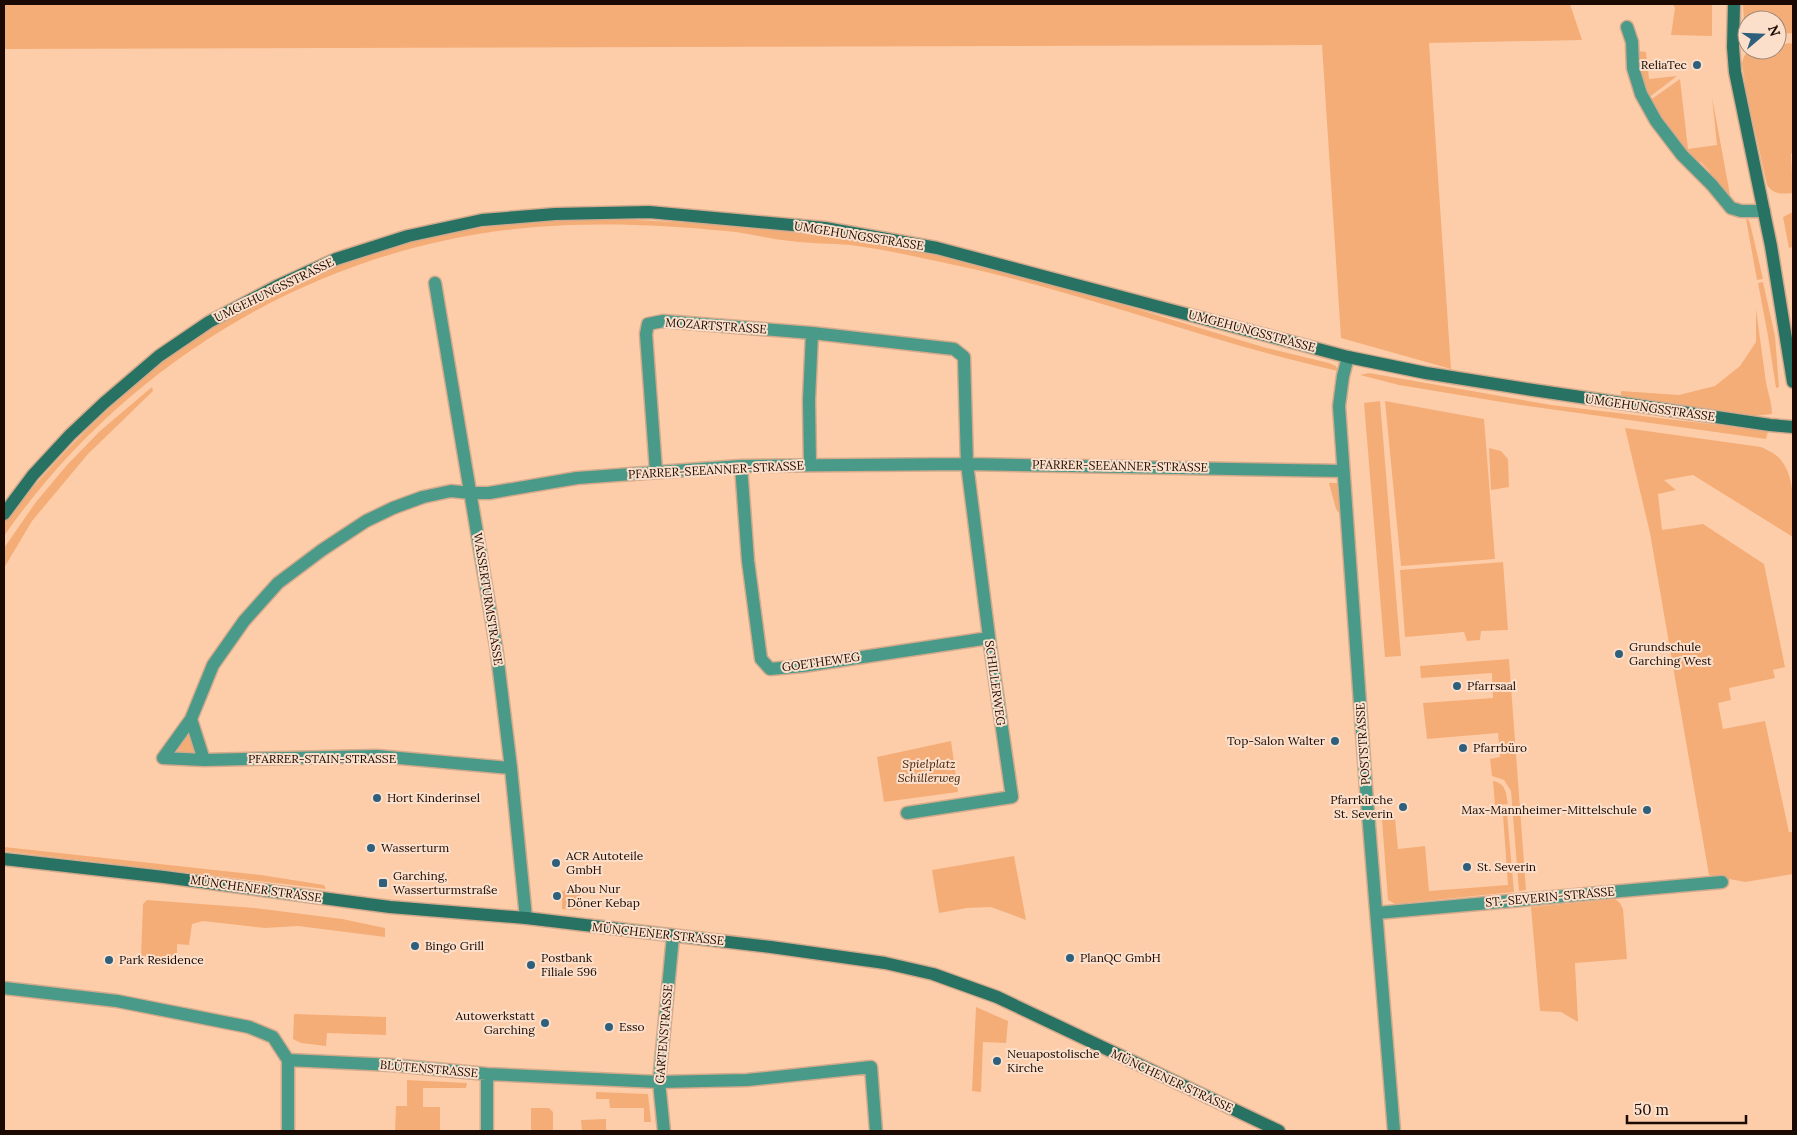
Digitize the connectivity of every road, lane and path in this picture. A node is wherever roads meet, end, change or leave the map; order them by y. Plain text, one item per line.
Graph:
1 (1734, 4) edge
2 (1627, 27) dead end
3 (1764, 211) junction
4 (435, 283) dead end
5 (812, 333) junction
6 (1348, 357) junction
7 (1793, 382) edge
8 (1793, 426) edge
9 (967, 464) junction
10 (810, 465) junction
11 (741, 466) junction
12 (656, 471) junction
13 (1343, 471) junction
14 (471, 493) junction
15 (4, 514) edge
16 (989, 638) junction
17 (191, 719) junction
18 (163, 758) joint
19 (204, 760) junction
20 (511, 768) junction
21 (907, 813) dead end
22 (4, 860) edge
23 (1722, 882) dead end
24 (1377, 913) junction
25 (526, 918) junction
26 (673, 936) junction
27 (4, 988) edge
28 (288, 1060) junction
29 (487, 1074) junction
30 (659, 1082) junction
31 (288, 1131) edge
32 (487, 1131) edge
33 (664, 1131) edge
34 (876, 1131) edge
35 (1279, 1131) edge
36 (1394, 1131) edge

1 - 3 street
2 - 3 street
3 - 7 street
4 - 14 street, WASSERTURMSTRASSE
5 - 9 street, MOZARTSTRASSE
5 - 10 street
5 - 12 street, MOZARTSTRASSE
6 - 8 street, UMGEHUNGSSTRASSE
6 - 13 street, POSTSTRASSE
6 - 15 street, UMGEHUNGSSTRASSE
9 - 10 street, PFARRER-SEEANNER-STRASSE
9 - 13 street, PFARRER-SEEANNER-STRASSE
9 - 16 street, SCHILLERWEG
10 - 11 street, PFARRER-SEEANNER-STRASSE
11 - 12 street, PFARRER-SEEANNER-STRASSE
11 - 16 street, GOETHEWEG
12 - 14 street, PFARRER-SEEANNER-STRASSE
13 - 24 street, POSTSTRASSE
14 - 17 street, PFARRER-SEEANNER-STRASSE
14 - 20 street, WASSERTURMSTRASSE
16 - 21 street, SCHILLERWEG
17 - 18 street, PFARRER-SEEANNER-STRASSE
17 - 19 street
18 - 19 street, PFARRER-STAIN-STRASSE
19 - 20 street, PFARRER-STAIN-STRASSE
20 - 25 street, WASSERTURMSTRASSE
22 - 25 street, MÜNCHENER STRASSE
23 - 24 street, ST.-SEVERIN-STRASSE
24 - 36 street, POSTSTRASSE
25 - 26 street, MÜNCHENER STRASSE
26 - 30 street, GARTENSTRASSE
26 - 35 street, MÜNCHENER STRASSE
27 - 28 street
28 - 29 street, BLÜTENSTRASSE
28 - 31 street
29 - 30 street, BLÜTENSTRASSE
29 - 32 street
30 - 33 street, GARTENSTRASSE
30 - 34 street, BLÜTENSTRASSE

